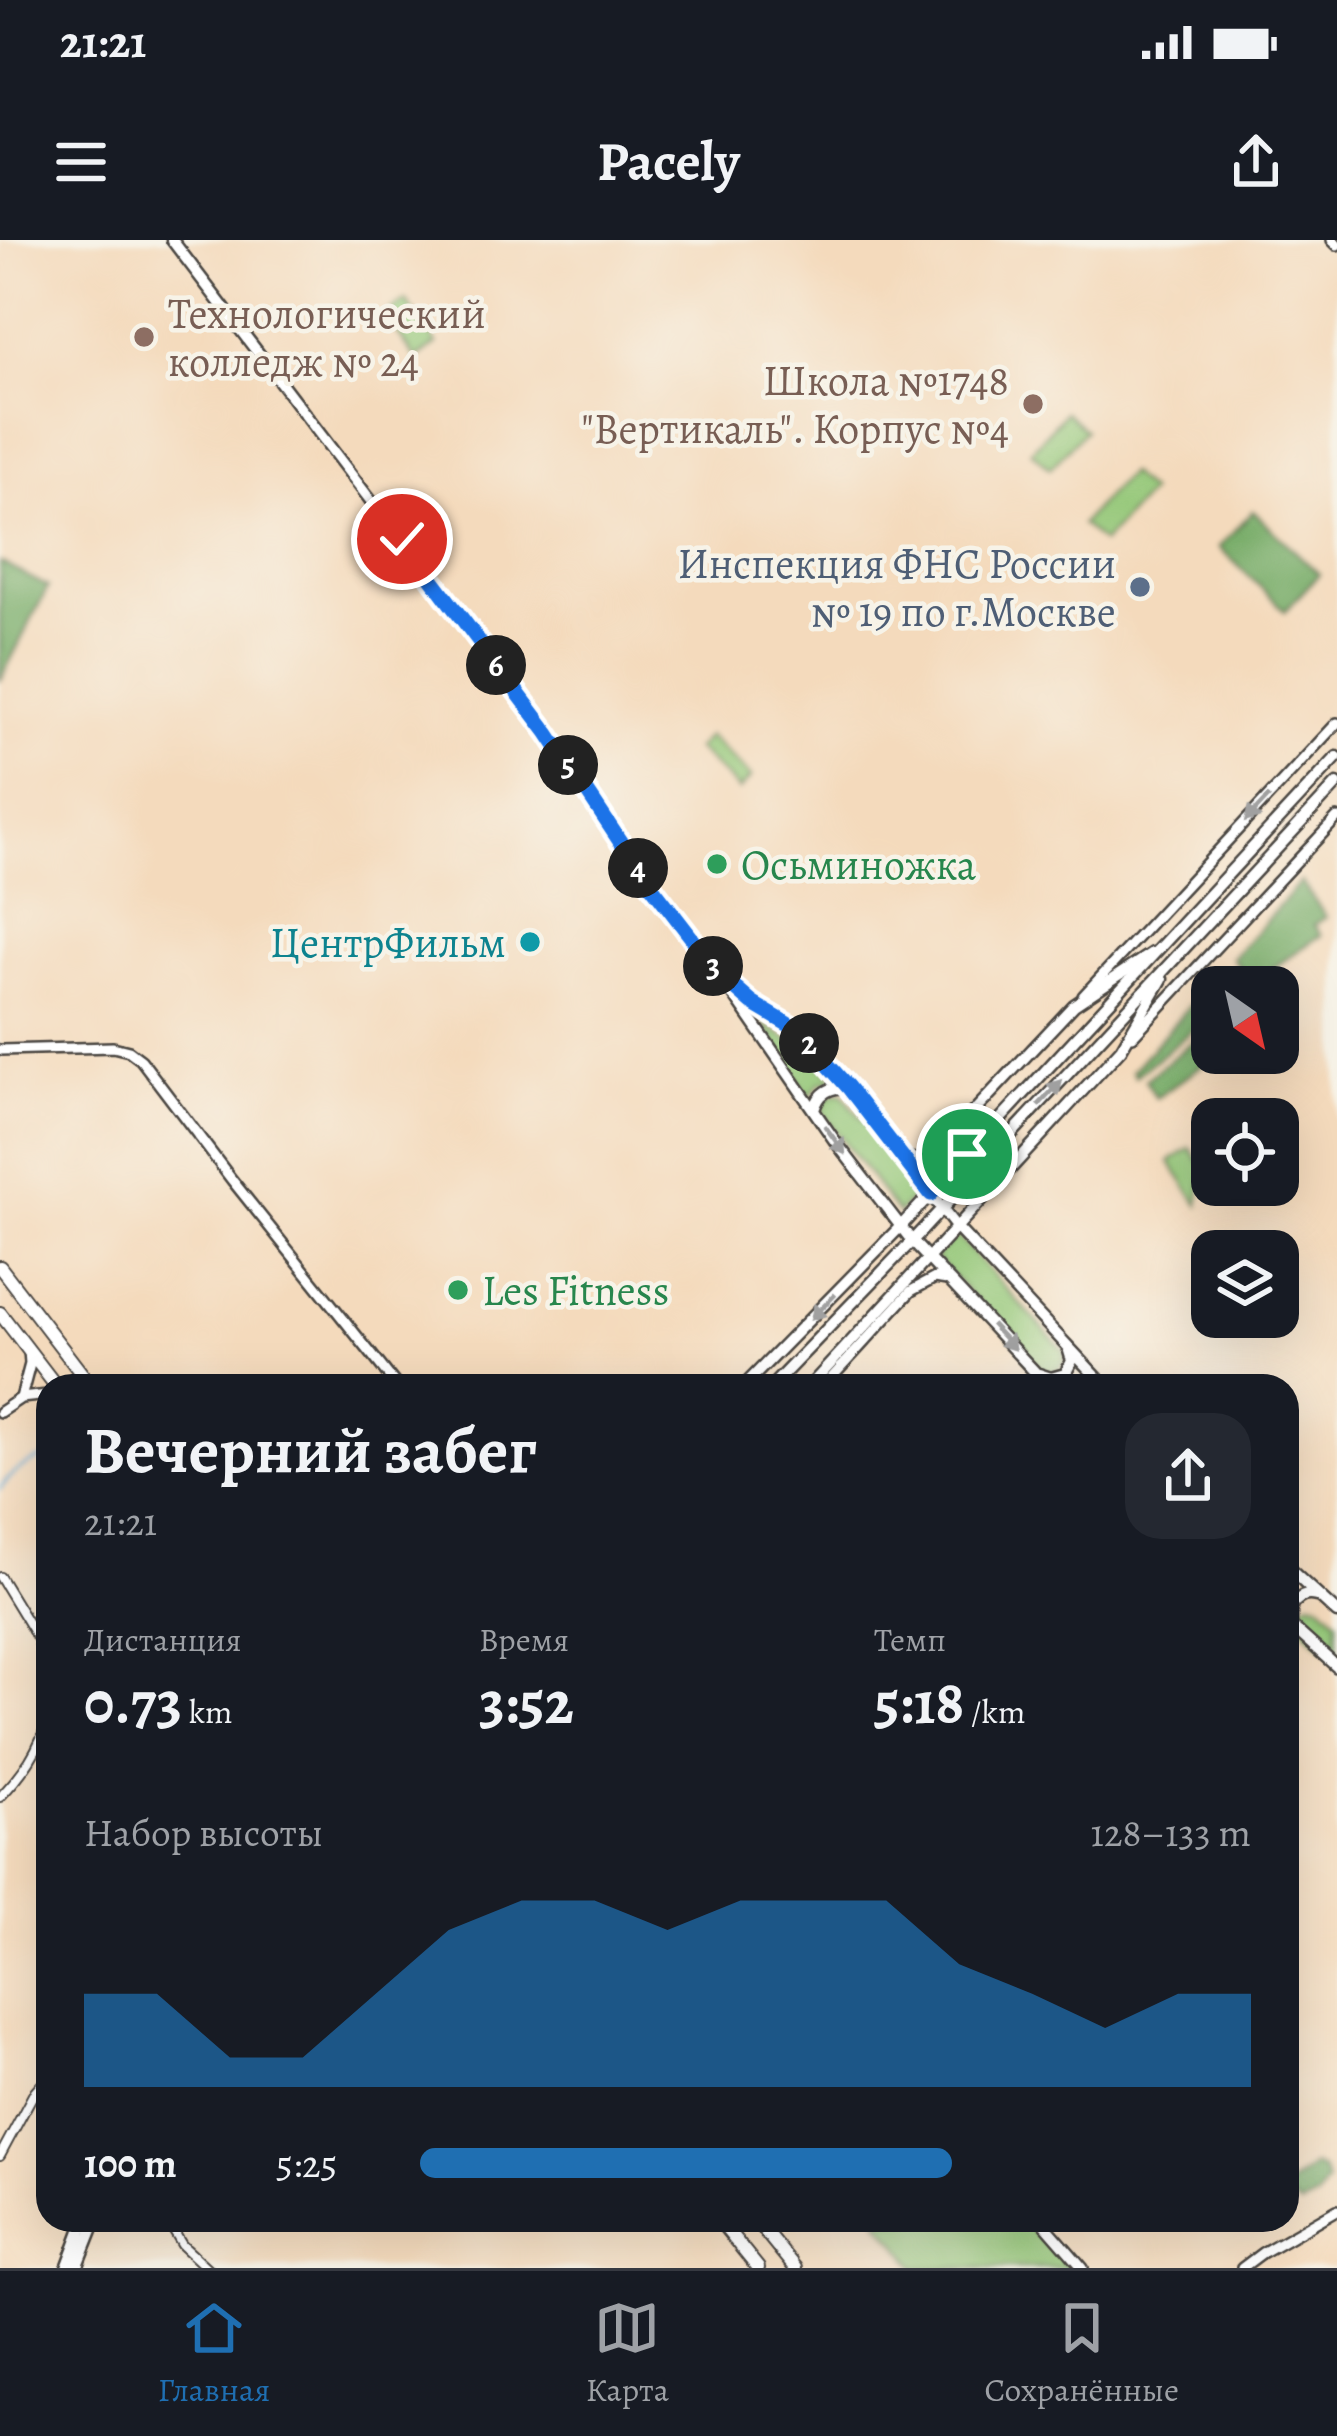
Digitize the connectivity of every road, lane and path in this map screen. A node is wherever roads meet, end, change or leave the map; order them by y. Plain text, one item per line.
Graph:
1 (172, 240) edge
2 (1337, 723) edge
3 (1337, 757) edge
4 (1337, 784) edge
5 (1337, 818) edge
6 (1159, 948) junction
7 (1172, 961) junction
8 (721, 976) junction
9 (1074, 1005) junction
10 (1120, 1049) junction
11 (0, 1050) edge
12 (848, 1087) junction
13 (814, 1110) junction
14 (902, 1156) junction
15 (931, 1194) junction
16 (941, 1209) junction
17 (901, 1226) junction
18 (956, 1227) junction
19 (912, 1240) junction
20 (927, 1257) junction
21 (0, 1267) edge
22 (950, 1281) junction
23 (0, 1312) edge
24 (1065, 1344) junction
25 (28, 1350) junction
26 (1036, 1373) joint
27 (47, 1374) edge
28 (83, 1374) edge
29 (387, 1374) edge
30 (756, 1374) edge
31 (784, 1374) edge
32 (821, 1374) edge
33 (835, 1374) edge
34 (1039, 1374) edge
35 (1065, 1374) edge
36 (1094, 1374) edge
37 (36, 1396) edge
38 (21, 1398) junction
39 (0, 1412) edge
40 (0, 1577) edge
41 (1299, 1578) edge
42 (1319, 1597) junction
43 (1299, 1598) edge
44 (1337, 1612) edge
45 (1299, 1633) edge
46 (36, 1636) edge
47 (1337, 1667) edge
48 (36, 1751) edge
49 (0, 1797) edge
50 (36, 2090) edge
51 (0, 2156) edge
52 (1337, 2210) edge
53 (80, 2232) edge
54 (91, 2232) edge
55 (174, 2232) edge
56 (729, 2232) edge
57 (766, 2232) edge
58 (1052, 2232) edge
59 (1299, 2232) edge
60 (1299, 2232) edge
61 (67, 2268) edge
62 (77, 2268) edge
63 (207, 2268) edge
64 (758, 2268) edge
65 (795, 2268) edge
66 (1083, 2268) edge
67 (1242, 2268) edge

1 - 8 main road
2 -> 9 street
3 - 6 main road
4 - 7 main road
5 - 10 street
6 - 9 main road
6 - 15 main road
7 - 10 main road
16 -> 7 main road
8 - 12 main road
8 - 13 main road
9 - 14 main road
10 - 18 main road
11 - 29 street
12 - 13 main road
12 - 14 main road
13 -> 17 main road
14 - 15 main road
15 - 16 main road
15 - 17 main road
16 - 18 main road
16 - 19 main road
17 - 19 main road
17 -> 30 main road
18 - 20 main road
18 - 24 main road
19 - 20 main road
19 - 31 main road
20 - 22 main road
20 - 32 main road
21 - 28 highway
22 -> 26 main road
22 - 33 street
23 - 25 highway
24 - 35 main road
24 - 36 main road
25 - 27 highway
25 - 38 street
26 - 34 main road
37 - 38 street
38 - 39 street
40 - 46 street
41 - 42 main road
42 - 43 main road
42 - 44 main road
45 - 47 main road
48 - 49 street
50 - 51 street
52 - 59 street
53 - 61 main road
54 - 62 main road
55 - 63 street
56 - 64 highway
57 - 65 highway
58 - 66 street
60 - 67 street

